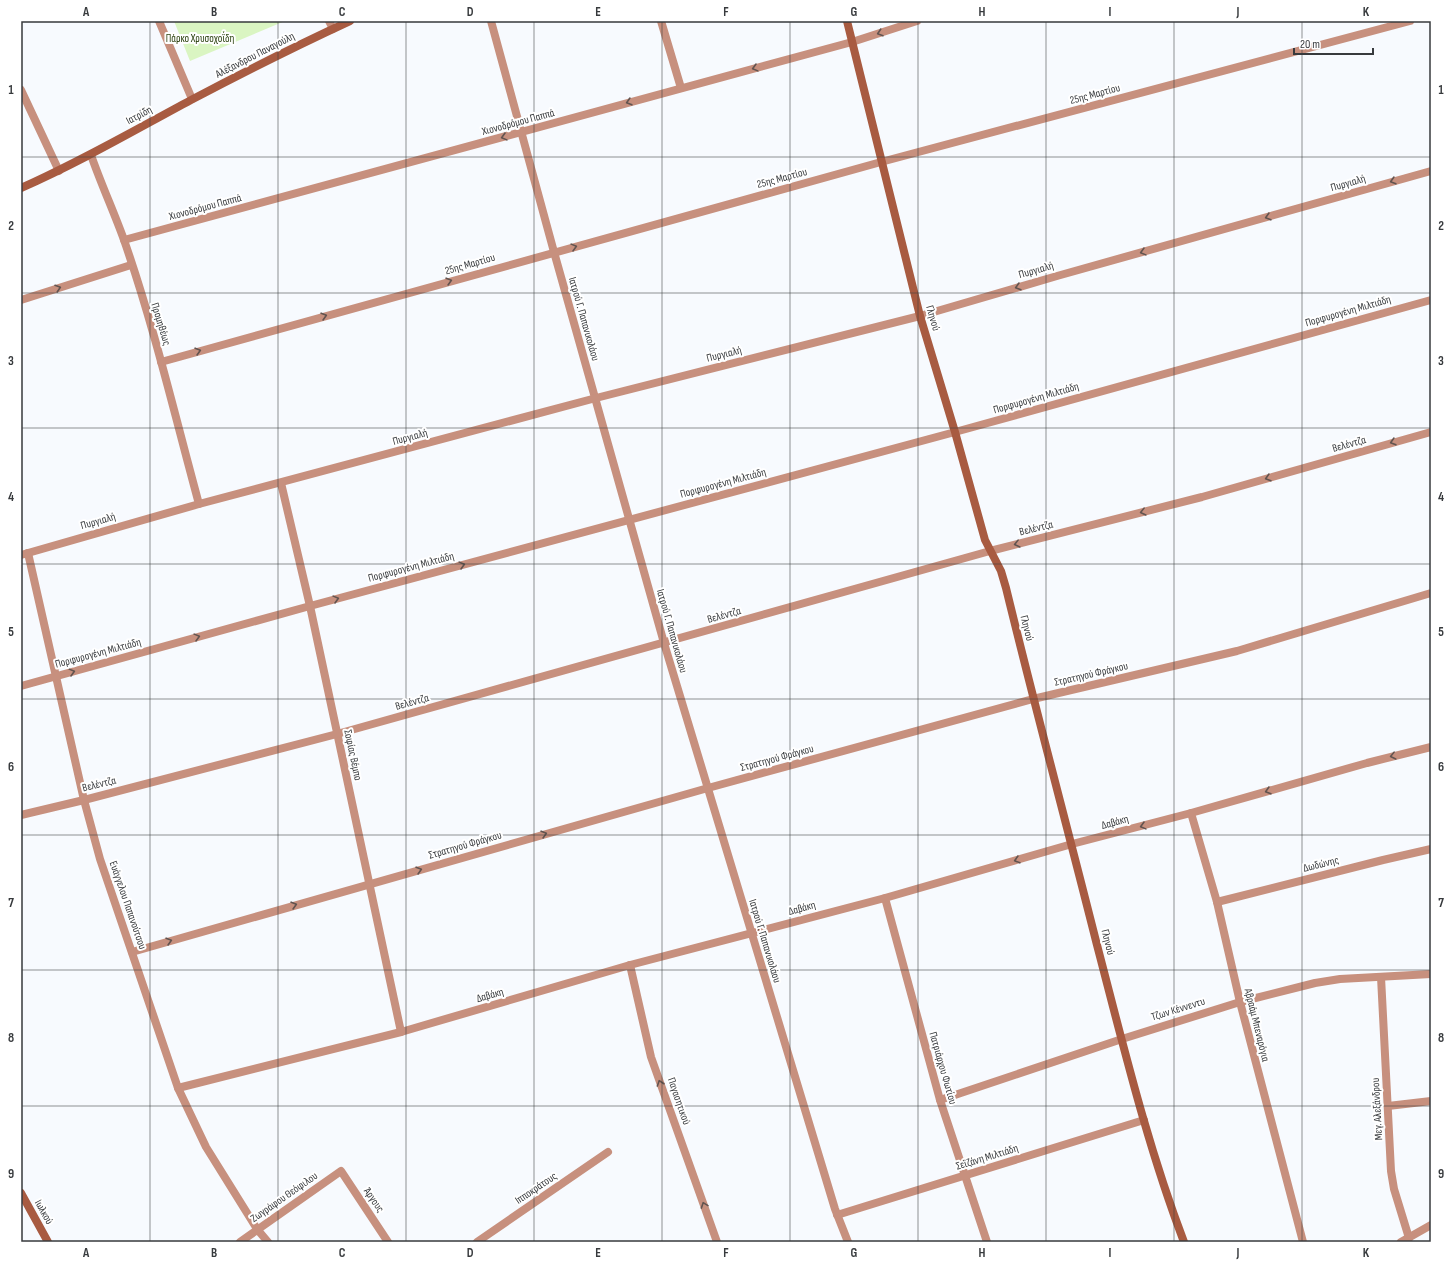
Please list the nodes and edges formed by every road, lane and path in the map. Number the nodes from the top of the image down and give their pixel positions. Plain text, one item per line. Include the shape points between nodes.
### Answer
1 (159, 21) edge
2 (329, 21) edge
3 (350, 21) edge
4 (491, 21) edge
5 (661, 21) edge
6 (847, 21) edge
7 (917, 21) edge
8 (1410, 21) edge
9 (1396, 23) edge
10 (333, 29) junction
11 (852, 42) junction
12 (681, 88) junction
13 (21, 90) edge
14 (192, 99) junction
15 (521, 132) junction
16 (91, 155) junction
17 (881, 162) junction
18 (59, 171) junction
19 (1431, 171) edge
20 (21, 188) edge
21 (124, 240) junction
22 (554, 252) junction
23 (131, 265) junction
24 (21, 300) edge
25 (1431, 300) edge
26 (920, 316) junction
27 (161, 362) junction
28 (596, 398) junction
29 (955, 432) junction
30 (1431, 432) edge
31 (281, 483) junction
32 (199, 504) junction
33 (630, 519) junction
34 (990, 551) junction
35 (25, 554) edge
36 (1431, 593) edge
37 (310, 606) junction
38 (664, 643) junction
39 (56, 676) junction
40 (21, 686) edge
41 (1034, 699) junction
42 (338, 734) junction
43 (1430, 749) edge
44 (708, 788) junction
45 (84, 800) junction
46 (1191, 813) junction
47 (21, 815) edge
48 (1072, 844) junction
49 (1431, 849) edge
50 (369, 884) junction
51 (884, 898) junction
52 (1217, 902) junction
53 (751, 933) junction
54 (132, 952) junction
55 (630, 965) junction
56 (1431, 974) edge
57 (1381, 977) junction
58 (1240, 1002) junction
59 (401, 1032) junction
60 (1122, 1039) junction
61 (178, 1088) junction
62 (940, 1100) junction
63 (1431, 1101) edge
64 (1388, 1106) junction
65 (1144, 1120) junction
66 (608, 1152) dead end
67 (341, 1170) joint
68 (965, 1175) junction
69 (21, 1193) edge
70 (837, 1214) junction
71 (1431, 1225) edge
72 (257, 1228) junction
73 (1409, 1238) junction
74 (48, 1242) edge
75 (240, 1242) edge
76 (268, 1242) edge
77 (388, 1242) edge
78 (477, 1242) edge
79 (718, 1242) edge
80 (848, 1242) edge
81 (987, 1242) edge
82 (1184, 1242) edge
83 (1303, 1242) edge
84 (1401, 1242) edge

1 - 14 street
2 - 10 street
3 - 10 street, Αλέξανδρου Παναγούλη
4 - 15 street, Ιατρού Γ. Παπανικολάου
5 - 12 street
6 - 11 street, Γληνού
7 -> 11 street, Χιονοδρόμου Παππά
8 - 9 street, 25ης Μαρτίου
9 - 17 street, 25ης Μαρτίου
10 - 14 street, Αλέξανδρου Παναγούλη
11 -> 12 street, Χιονοδρόμου Παππά
11 - 17 street, Γληνού
12 -> 15 street, Χιονοδρόμου Παππά
13 - 18 street
14 - 16 street, Ιατρίδη
15 -> 21 street, Χιονοδρόμου Παππά
15 - 22 street, Ιατρού Γ. Παπανικολάου
16 - 18 street, Ιατρίδη
16 - 21 street, Προμηθέως
22 -> 17 street, 25ης Μαρτίου
17 - 26 street, Γληνού
18 - 20 street, Ιατρίδη
19 -> 26 street, Πυργιαλή
21 - 23 street, Προμηθέως
27 -> 22 street, 25ης Μαρτίου
22 - 28 street, Ιατρού Γ. Παπανικολάου
24 -> 23 street
23 - 27 street, Προμηθέως
25 - 29 street, Πορφυρογένη Μιλτιάδη
26 - 28 street, Πυργιαλή
26 - 29 street, Γληνού
27 - 32 street, Προμηθέως
28 - 31 street, Πυργιαλή
28 - 33 street, Ιατρού Γ. Παπανικολάου
29 - 33 street, Πορφυρογένη Μιλτιάδη
29 - 34 street, Γληνού
30 -> 34 street, Βελέντζα via 1202,497
31 - 32 street, Πυργιαλή
31 - 37 street, Σοφίας Βέμπο
32 - 35 street, Πυργιαλή
37 -> 33 street, Πορφυρογένη Μιλτιάδη
33 - 38 street, Ιατρού Γ. Παπανικολάου
34 - 38 street, Βελέντζα
34 - 41 street, Γληνού via 1006,588
35 - 39 street, Ευάγγελου Παπανούτσου
36 - 41 street, Στρατηγού Φράγκου via 1237,651
39 -> 37 street, Πορφυρογένη Μιλτιάδη
37 - 42 street, Σοφίας Βέμπο
38 - 42 street, Βελέντζα
38 - 44 street, Ιατρού Γ. Παπανικολάου
39 - 40 street, Πορφυρογένη Μιλτιάδη
39 - 45 street, Ευάγγελου Παπανούτσου
41 - 44 street, Στρατηγού Φράγκου
41 - 48 street, Γληνού
42 - 45 street, Βελέντζα
42 - 50 street, Σοφίας Βέμπο
43 -> 46 street, Δαβάκη via 1367,763
50 -> 44 street, Στρατηγού Φράγκου
44 - 53 street, Ιατρού Γ. Παπανικολάου
45 - 47 street, Βελέντζα
45 - 54 street, Ευάγγελου Παπανούτσου via 100,859
46 -> 48 street, Δαβάκη
46 - 52 street, Αβραάμ Μπεναρόγια
48 -> 51 street, Δαβάκη
48 - 60 street, Γληνού
49 - 52 street, Δωδώνης
54 -> 50 street, Στρατηγού Φράγκου
50 - 59 street, Σοφίας Βέμπο
51 - 53 street, Δαβάκη
51 - 62 street, Πατριάρχου Φωτίου
52 - 58 street, Αβραάμ Μπεναρόγια
53 - 55 street, Δαβάκη
53 - 70 street, Ιατρού Γ. Παπανικολάου
54 - 61 street, Ευάγγελου Παπανούτσου
55 - 59 street, Δαβάκη
79 -> 55 street, Παγασητικού via 651,1057
56 - 57 street, Τζων Κέννεντυ
57 - 58 street, Τζων Κέννεντυ via 1315,983
57 - 64 street, Μεγ. Αλεξάνδρου
58 - 60 street, Τζων Κέννεντυ
58 - 83 street, Αβραάμ Μπεναρόγια
59 - 61 street, Δαβάκη
60 - 62 street, Τζων Κέννεντυ
60 - 65 street, Γληνού
61 - 72 street, Ευάγγελου Παπανούτσου via 206,1147
62 - 68 street, Πατριάρχου Φωτίου
63 - 64 street
64 - 73 street, Μεγ. Αλεξάνδρου via 1391,1171
65 - 68 street, Σεϊζάνη Μιλτιάδη
65 - 82 street, Γληνού via 1167,1198
66 - 78 street, Ιπποκράτους
67 - 72 street, Ζωγράφου Θεόφιλου
67 - 77 street, Άργους
68 - 70 street, Σεϊζάνη Μιλτιάδη
68 - 81 street, Πατριάρχου Φωτίου
69 - 74 street, Ιωλκού
70 - 80 street, Ιατρού Γ. Παπανικολάου
71 - 73 street
72 - 75 street, Ζωγράφου Θεόφιλου
72 - 76 street, Ευάγγελου Παπανούτσου
73 - 84 street

